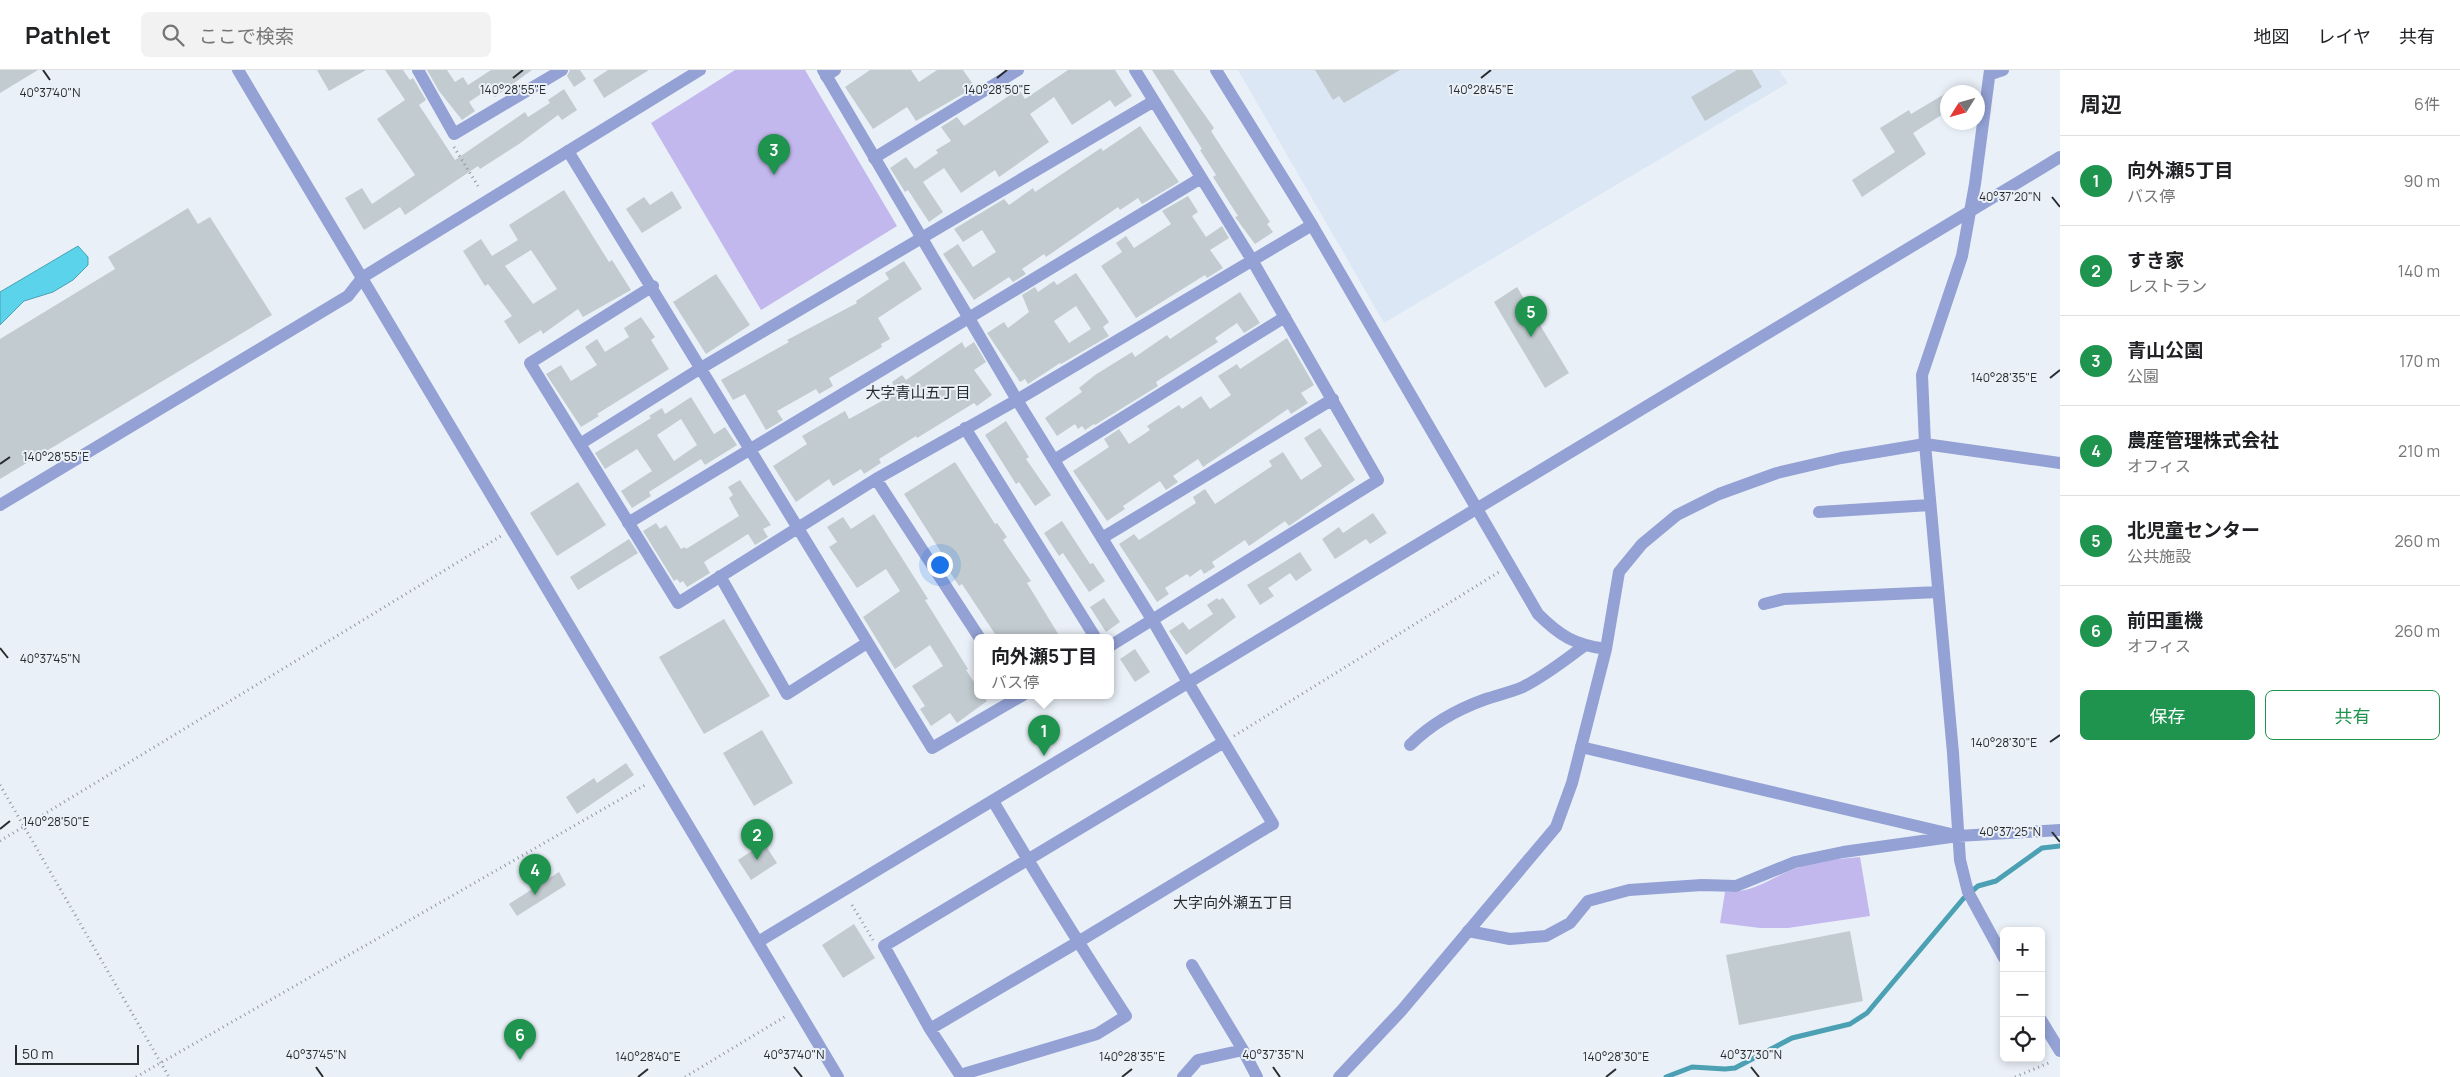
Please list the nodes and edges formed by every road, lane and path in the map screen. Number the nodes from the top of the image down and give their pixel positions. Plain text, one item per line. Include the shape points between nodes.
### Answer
1 (238, 70) edge
2 (418, 70) edge
3 (562, 70) edge
4 (700, 70) edge
5 (1018, 70) edge
6 (1135, 70) edge
7 (1216, 70) edge
8 (1995, 71) edge
9 (828, 72) edge
10 (1154, 101) junction
11 (454, 134) junction
12 (568, 150) junction
13 (2060, 157) edge
14 (874, 158) junction
15 (1201, 178) junction
16 (478, 186) dead end
17 (1970, 211) junction
18 (1312, 225) junction
19 (920, 238) junction
20 (1252, 260) junction
21 (363, 277) junction
22 (653, 286) junction
23 (1285, 317) junction
24 (969, 319) junction
25 (701, 368) junction
26 (1333, 399) junction
27 (1017, 400) junction
28 (965, 428) junction
29 (580, 444) junction
30 (1925, 444) junction
31 (752, 449) junction
32 (1054, 460) junction
33 (2060, 463) edge
34 (876, 479) junction
35 (0, 505) edge
36 (1930, 505) junction
37 (1476, 508) junction
38 (1818, 512) dead end
39 (628, 523) junction
40 (512, 529) junction
41 (798, 529) junction
42 (1102, 538) junction
43 (1510, 565) junction
44 (720, 576) junction
45 (1938, 592) junction
46 (1764, 604) dead end
47 (1153, 621) junction
48 (977, 634) edge
49 (1093, 634) edge
50 (867, 643) junction
51 (1114, 644) edge
52 (1584, 646) junction
53 (1606, 650) junction
54 (1189, 684) junction
55 (1014, 699) edge
56 (1224, 742) junction
57 (1410, 745) dead end
58 (1580, 746) junction
59 (659, 777) junction
60 (0, 785) edge
61 (993, 801) junction
62 (25, 826) junction
63 (2060, 830) edge
64 (1958, 836) junction
65 (0, 841) edge
66 (1028, 859) junction
67 (852, 905) dead end
68 (1468, 931) junction
69 (758, 942) junction
70 (1078, 942) junction
71 (884, 946) junction
72 (2000, 951) edge
73 (1192, 965) dead end
74 (798, 1009) junction
75 (2045, 1027) edge
76 (930, 1029) junction
77 (1243, 1050) junction
78 (2060, 1051) edge
79 (2060, 1058) edge
80 (160, 1062) junction
81 (136, 1077) edge
82 (169, 1077) edge
83 (685, 1077) edge
84 (838, 1077) edge
85 (1183, 1077) edge
86 (1257, 1077) edge
87 (1339, 1077) edge
88 (2014, 1077) edge

1 - 21 street
2 - 11 street
3 - 11 street
4 - 12 street
5 - 14 street
6 - 10 street
7 - 18 street
8 - 17 street
9 - 14 street
10 - 15 street
10 - 19 street
11 - 16 path via 454,146
12 - 21 street
12 - 22 street
13 - 17 street
14 - 19 street
15 - 20 street
15 - 24 street
17 - 30 street via 1962,256 1922,375
17 - 37 street
18 - 20 street
18 - 37 street
19 - 24 street
19 - 25 street
20 - 23 street
20 - 27 street
21 - 35 street via 348,296
21 - 40 street
22 - 25 street
22 - 29 street via 530,363
23 - 26 street
23 - 32 street
24 - 27 street
24 - 31 street
25 - 29 street
25 - 31 street
26 - 42 street
26 - 47 street via 1378,480
27 - 28 street
27 - 32 street
28 - 34 street
28 - 49 street
29 - 39 street
30 - 33 street
30 - 36 street
30 - 53 street via 1841,458 1777,474 1719,494 1677,515 1642,544 1618,572
31 - 39 street
31 - 41 street
32 - 42 street
34 - 41 street
34 - 48 street
36 - 38 street
36 - 45 street
37 - 43 street
37 - 54 street
39 - 44 street via 678,603
40 - 59 street
40 - 62 path
41 - 44 street
41 - 50 street
42 - 47 street
43 - 52 street via 1538,614 1557,634
43 - 56 path
44 - 50 street via 787,694
45 - 46 street via 1784,599
45 - 64 street
47 - 51 street
47 - 54 street
50 - 55 street via 932,748
52 - 53 street
52 - 57 street via 1544,676 1521,688 1484,699 1448,716
53 - 58 street
54 - 56 street
54 - 61 street
56 - 66 street
56 - 70 street via 1273,824
58 - 64 street
58 - 68 street via 1572,783 1556,827
59 - 69 street
59 - 80 path
60 - 62 path
61 - 66 street
61 - 69 street
62 - 65 path
62 - 80 path
63 - 64 street
64 - 68 street via 1795,862 1736,886 1629,890 1588,902 1570,923 1546,936 1510,939
64 - 72 street via 1968,892
66 - 70 street
66 - 71 street
67 - 71 path via 876,943
68 - 87 street via 1402,1010
69 - 74 street
70 - 76 street
70 - 76 street via 1126,1016 1097,1034 960,1075
71 - 76 street
73 - 77 street
74 - 83 path
74 - 84 street
75 - 78 street
77 - 85 street via 1198,1060
77 - 86 street
79 - 88 path
80 - 81 path
80 - 82 path

